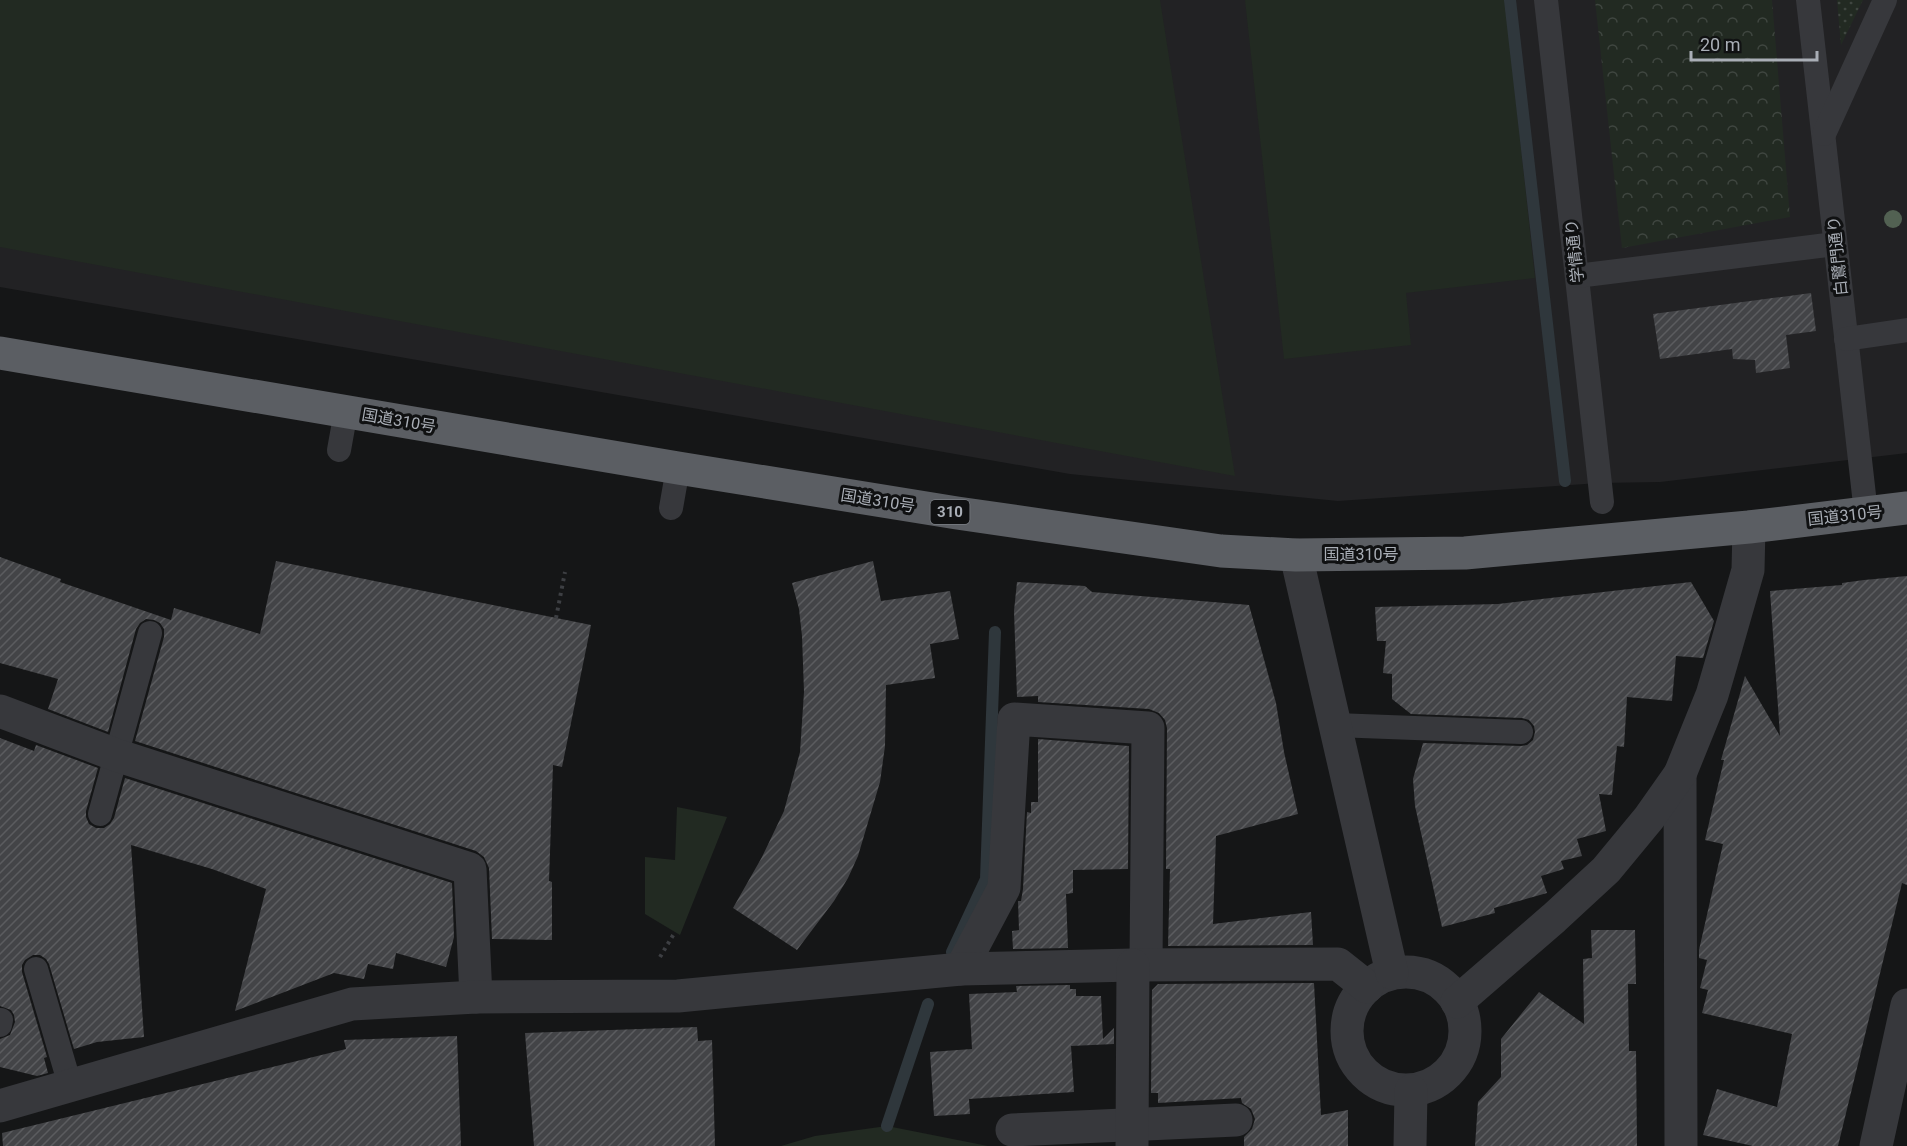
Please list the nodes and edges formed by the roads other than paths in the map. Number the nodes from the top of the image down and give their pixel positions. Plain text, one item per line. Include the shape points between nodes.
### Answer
1 (1546, 0) edge
2 (1808, 0) edge
3 (1885, 0) edge
4 (1823, 136) junction
5 (1835, 244) junction
6 (1577, 276) junction
7 (1907, 330) edge
8 (1846, 339) junction
9 (0, 353) edge
10 (346, 411) junction
11 (339, 450) dead end
12 (678, 468) junction
13 (1602, 502) dead end
14 (671, 508) dead end
15 (1907, 508) edge
16 (1866, 513) junction
17 (1749, 527) junction
18 (1296, 555) junction
19 (150, 633) dead end
20 (0, 711) edge
21 (1335, 725) junction
22 (1521, 732) dead end
23 (116, 755) junction
24 (1680, 774) junction
25 (100, 813) dead end
26 (1140, 965) junction
27 (36, 969) dead end
28 (961, 969) junction
29 (1379, 980) junction
30 (476, 997) junction
31 (1457, 1002) junction
32 (1907, 1005) edge
33 (70, 1085) junction
34 (1410, 1090) junction
35 (0, 1106) edge
36 (1236, 1120) dead end
37 (1012, 1131) dead end
38 (1132, 1136) edge
39 (1410, 1146) edge
40 (1681, 1146) edge
41 (1876, 1146) edge

1 - 6 lane, 学情通り
2 - 4 lane, 白鷺門通り
3 - 4 lane
4 - 5 lane, 白鷺門通り
5 - 6 lane
5 - 8 lane, 白鷺門通り
6 - 13 lane, 学情通り
7 - 8 lane
8 - 16 lane, 白鷺門通り
9 - 10 highway, 国道310号 / 310
10 - 11 lane
10 - 12 highway, 国道310号 / 310
12 - 14 lane
12 - 18 highway, 国道310号 / 310 via 1221,551
15 - 16 highway, 国道310号 / 310
16 - 17 highway, 国道310号 / 310
17 - 18 highway, 国道310号 / 310 via 1465,553
17 - 24 street via 1748,570 1712,695
18 - 21 street
19 - 23 lane
20 - 23 street
21 - 22 lane
21 - 29 street
23 - 25 lane
23 - 30 street via 470,869
24 - 31 street via 1606,870
24 - 40 street
26 - 28 street
26 - 28 street via 1149,728 1014,719 1004,888
26 - 29 street via 1338,964
26 - 38 street
27 - 33 lane
28 - 30 street via 678,996 607,985
29 - 31 street via 1420,973 1448,989
29 - 34 street via 1355,1001 1348,1018 1346,1036 1351,1054 1361,1071 1375,1082 1392,1089
30 - 33 street via 352,1004
31 - 34 street via 1464,1020 1459,1059 1430,1086
32 - 41 street
33 - 35 street
34 - 39 street
36 - 38 street
37 - 38 street

